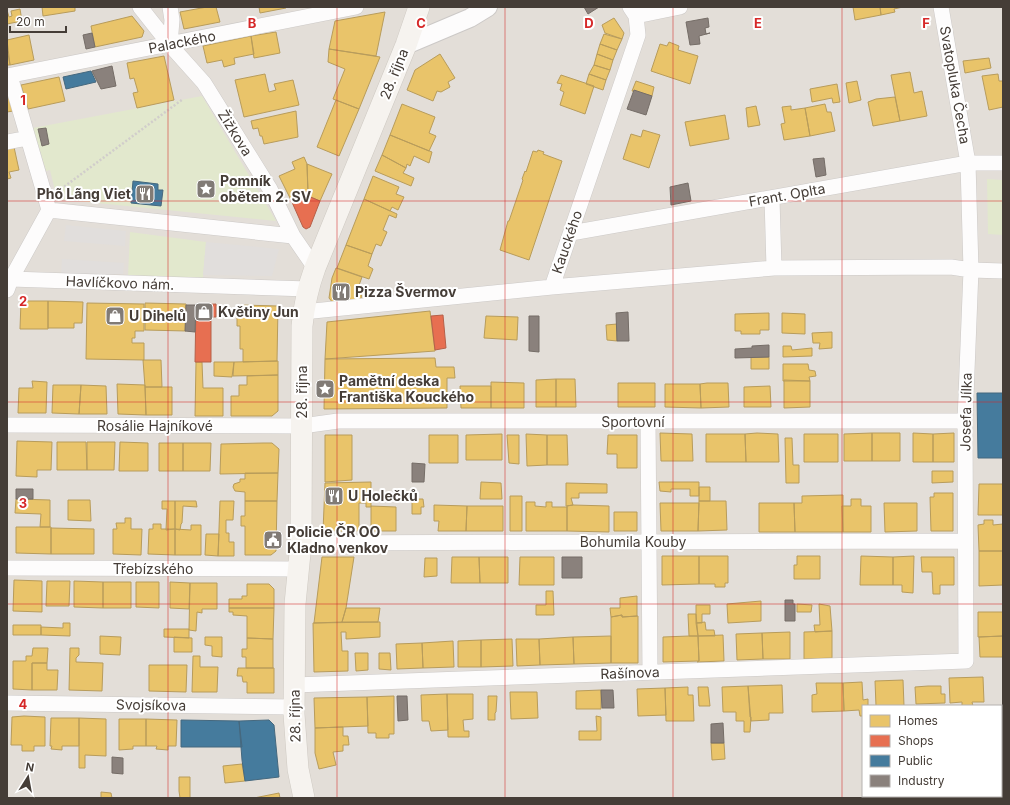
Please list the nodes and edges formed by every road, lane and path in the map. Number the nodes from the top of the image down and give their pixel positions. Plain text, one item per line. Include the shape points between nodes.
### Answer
1 (140, 7) edge
2 (170, 7) edge
3 (356, 7) edge
4 (419, 7) edge
5 (488, 7) edge
6 (680, 7) edge
7 (941, 7) edge
8 (633, 11) edge
9 (406, 44) junction
10 (170, 45) junction
11 (9, 76) edge
12 (183, 99) dead end
13 (28, 138) junction
14 (7, 142) edge
15 (968, 163) junction
16 (1003, 163) edge
17 (772, 198) junction
18 (47, 205) junction
19 (571, 233) junction
20 (292, 236) junction
21 (315, 268) junction
22 (774, 268) junction
23 (971, 270) junction
24 (1003, 270) edge
25 (9, 284) edge
26 (552, 287) junction
27 (308, 289) junction
28 (304, 312) junction
29 (965, 421) junction
30 (648, 422) junction
31 (7, 425) edge
32 (302, 426) junction
33 (965, 541) junction
34 (648, 542) junction
35 (300, 543) junction
36 (7, 568) edge
37 (298, 569) junction
38 (966, 661) joint
39 (650, 672) junction
40 (294, 685) junction
41 (7, 704) edge
42 (294, 707) junction
43 (304, 798) edge

1 - 10 street, Žižkova
2 - 10 street
3 - 10 street, Palackého
4 - 9 main road, 28. října
5 - 9 street via 470,18
6 - 8 street
7 - 15 street, Svatopluka Čecha
8 - 19 street, Kauckého via 638,35
9 - 21 main road, 28. října
10 - 11 street, Palackého
10 - 20 street, Žižkova via 204,83 270,189
11 - 13 street
12 - 18 path
13 - 14 street
13 - 18 street
15 - 16 street, Frant. Oplta
15 - 17 street, Frant. Oplta
15 - 23 street, Josefa Jílka
17 - 19 street, Frant. Oplta
17 - 22 street
18 - 20 street
18 - 25 street, Havlíčkovo nám.
19 - 26 street, Kauckého
20 - 21 street, Žižkova
21 - 27 main road, 28. října
22 - 23 street via 951,267
22 - 26 street
23 - 24 street
23 - 29 street, Josefa Jílka
25 - 27 street, Havlíčkovo nám.
26 - 28 street, Kauckého
27 - 28 main road, 28. října
28 - 32 main road, 28. října
29 - 30 street, Sportovní
29 - 33 street, Josefa Jílka
30 - 32 street, Sportovní via 338,421
30 - 34 street
31 - 32 street, Rosálie Hajníkové
32 - 35 main road, 28. října
33 - 34 street, Bohumila Kouby
33 - 38 street, Josefa Jílka
34 - 35 street, Bohumila Kouby
34 - 39 street
35 - 37 main road, 28. října
36 - 37 street, Třebízského
37 - 40 main road, 28. října
38 - 39 street, Rašínova
39 - 40 street, Rašínova
40 - 42 main road, 28. října
41 - 42 street, Svojsíkova
42 - 43 main road, 28. října via 295,742

